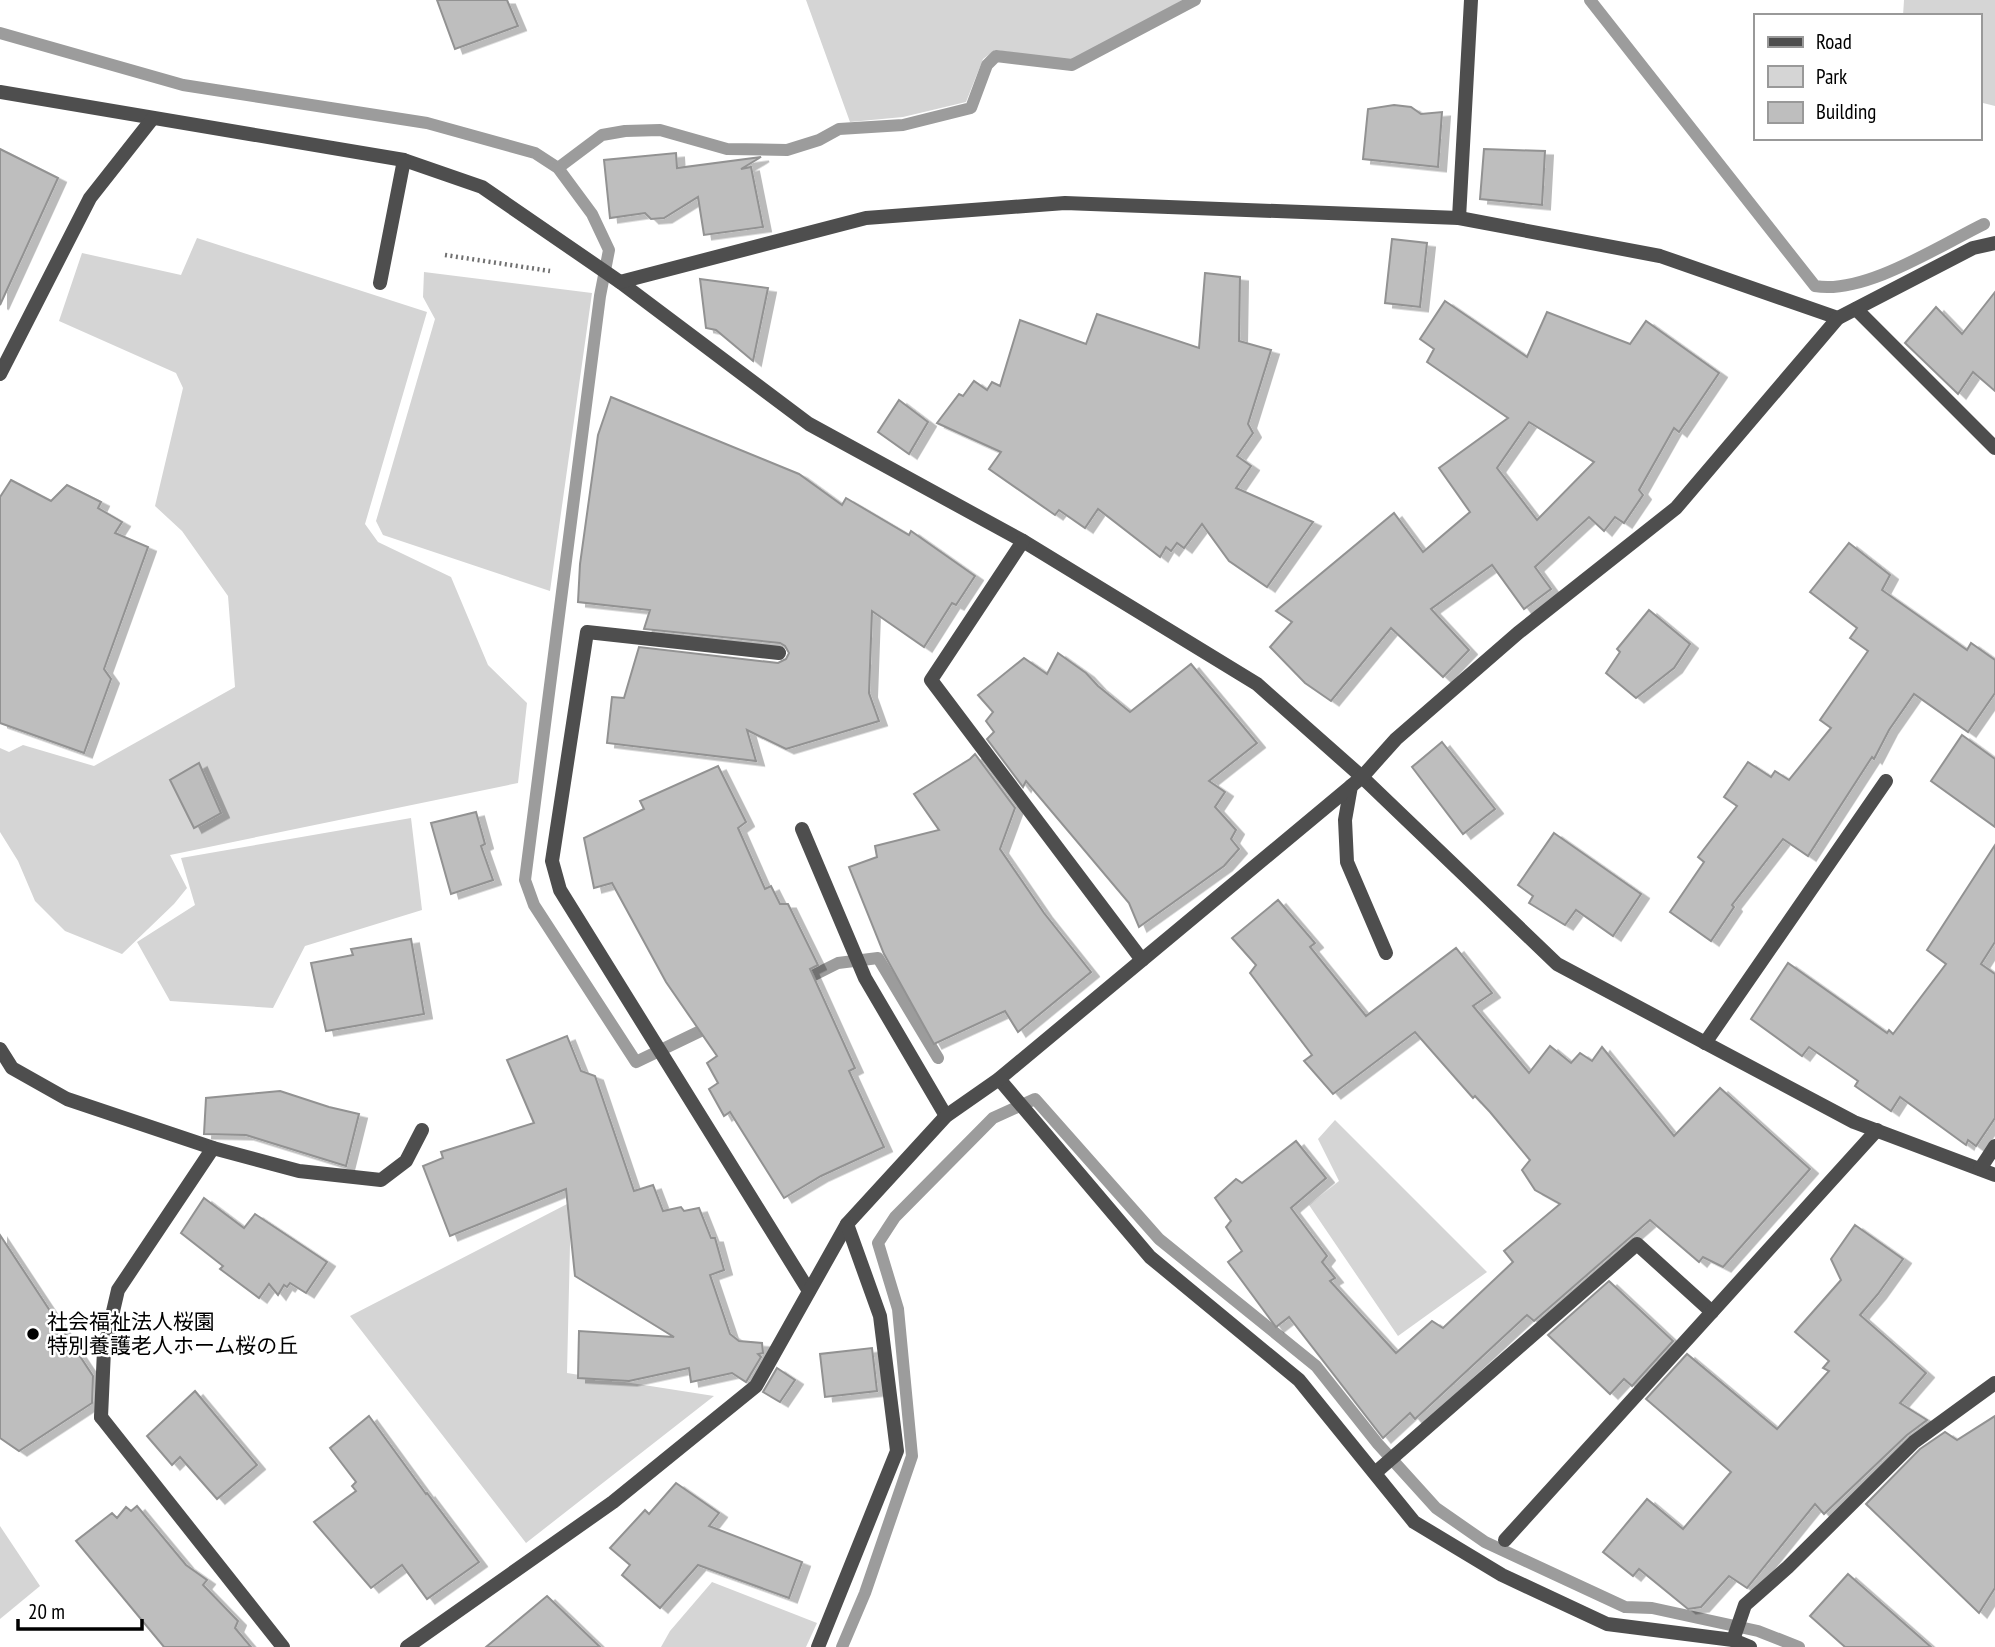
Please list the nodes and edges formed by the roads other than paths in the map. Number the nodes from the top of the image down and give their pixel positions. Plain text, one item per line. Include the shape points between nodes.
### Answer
1 (1471, 0) edge
2 (0, 92) edge
3 (153, 118) junction
4 (404, 160) junction
5 (1459, 218) junction
6 (1995, 243) edge
7 (620, 282) junction
8 (380, 283) dead end
9 (1856, 309) junction
10 (1838, 318) junction
11 (0, 374) edge
12 (1995, 448) edge
13 (1024, 541) junction
14 (779, 653) dead end
15 (1886, 780) dead end
16 (1357, 781) junction
17 (802, 829) dead end
18 (1386, 953) dead end
19 (1142, 960) junction
20 (1706, 1043) junction
21 (0, 1049) edge
22 (999, 1079) junction
23 (946, 1116) junction
24 (422, 1130) dead end
25 (1877, 1130) junction
26 (1995, 1146) edge
27 (213, 1148) junction
28 (1980, 1169) junction
29 (1995, 1175) edge
30 (847, 1224) junction
31 (809, 1291) junction
32 (1712, 1312) junction
33 (1995, 1383) edge
34 (1375, 1474) junction
35 (1504, 1540) dead end
36 (1733, 1640) junction
37 (284, 1647) edge
38 (407, 1647) edge
39 (818, 1647) edge
40 (1750, 1647) edge

1 - 5 street
2 - 3 street
3 - 4 street
3 - 11 street via 90,198
4 - 7 street via 482,187
4 - 8 street
5 - 7 street via 1065,203 879,217
5 - 10 street via 1660,256
6 - 9 street via 1973,248
7 - 13 street via 809,424
9 - 10 street
9 - 12 street
10 - 16 street via 1676,508 1518,633 1396,739
13 - 16 street via 1257,684
13 - 19 street via 931,680
14 - 31 street via 587,632 552,861 560,890
15 - 20 street
16 - 18 street via 1345,820 1347,862
16 - 19 street
16 - 20 street via 1557,964
17 - 23 street via 865,978
19 - 22 street
20 - 25 street
21 - 27 street via 12,1068 67,1099
22 - 23 street
22 - 34 street via 1150,1257 1299,1380
23 - 30 street
24 - 27 street via 405,1161 381,1180 299,1171
25 - 28 street
25 - 32 street
26 - 28 street
27 - 37 street via 118,1290 104,1350 101,1417
28 - 29 street
30 - 31 street
30 - 39 street via 880,1316 897,1451
31 - 38 street via 756,1386 613,1502
32 - 34 street via 1637,1244
32 - 35 street
33 - 36 street via 1914,1442 1745,1605
34 - 36 street via 1414,1522 1502,1575 1607,1624
36 - 40 street

